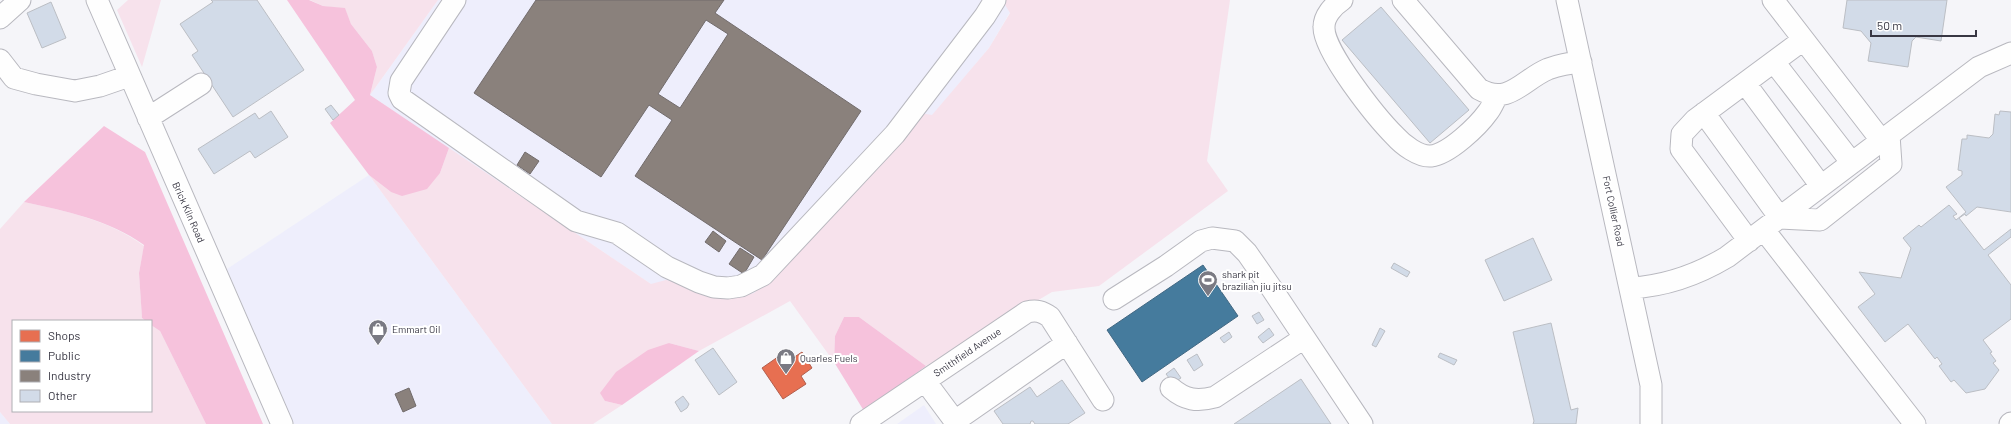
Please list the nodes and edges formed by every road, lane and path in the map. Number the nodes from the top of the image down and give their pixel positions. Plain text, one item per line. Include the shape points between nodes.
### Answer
1 (20, 0) edge
2 (97, 0) edge
3 (455, 0) edge
4 (995, 0) edge
5 (1342, 0) edge
6 (1403, 0) edge
7 (1567, 0) edge
8 (1773, 0) edge
9 (0, 18) edge
10 (1804, 40) junction
11 (2011, 53) edge
12 (0, 60) edge
13 (1581, 62) junction
14 (1774, 62) junction
15 (129, 76) junction
16 (1745, 83) junction
17 (201, 84) dead end
18 (1497, 96) junction
19 (1704, 113) junction
20 (148, 118) junction
21 (1885, 138) junction
22 (1852, 162) junction
23 (1821, 186) junction
24 (1780, 218) junction
25 (1757, 235) junction
26 (1631, 288) junction
27 (1114, 299) dead end
28 (1304, 338) junction
29 (1067, 343) junction
30 (925, 381) junction
31 (1170, 388) dead end
32 (1103, 400) dead end
33 (871, 421) edge
34 (956, 422) edge
35 (282, 424) edge
36 (1362, 424) edge
37 (1652, 424) edge
38 (1915, 424) edge

1 - 9 street
2 - 15 street, Brick Kiln Road
3 - 4 street via 401,81 398,93 402,99 576,221 617,233 667,267 699,282 728,288 741,286 763,275 858,175 895,134
5 - 18 street via 1332,7 1327,17 1324,27 1328,42 1340,66 1364,100 1395,137 1415,152 1430,156 1442,153 1460,140 1488,112
6 - 18 street via 1479,89
7 - 13 street, Fort Collier Road
8 - 10 street
10 - 14 street
10 - 21 street
11 - 21 street via 1979,67
12 - 15 street via 14,78 75,91
13 - 18 street via 1561,64 1546,70 1507,94
13 - 26 street, Fort Collier Road
14 - 16 street
14 - 22 street
15 - 20 street, Brick Kiln Road
16 - 19 street
16 - 23 street
17 - 20 street
19 - 24 street
19 - 25 street via 1682,134 1681,149
20 - 35 street, Brick Kiln Road
21 - 22 street
21 - 24 street via 1891,164 1820,220
22 - 23 street
23 - 24 street
24 - 25 street
25 - 26 street via 1727,257 1688,277 1664,284
25 - 38 street
26 - 37 street, Fort Collier Road via 1651,385
27 - 28 street via 1201,240 1223,238 1235,241 1247,253
28 - 31 street via 1215,397 1192,400
28 - 36 street
29 - 30 street, Smithfield Avenue via 1050,316 1035,310 1027,312
29 - 32 street, Smithfield Avenue
29 - 34 street
30 - 33 street, Smithfield Avenue
30 - 34 street

